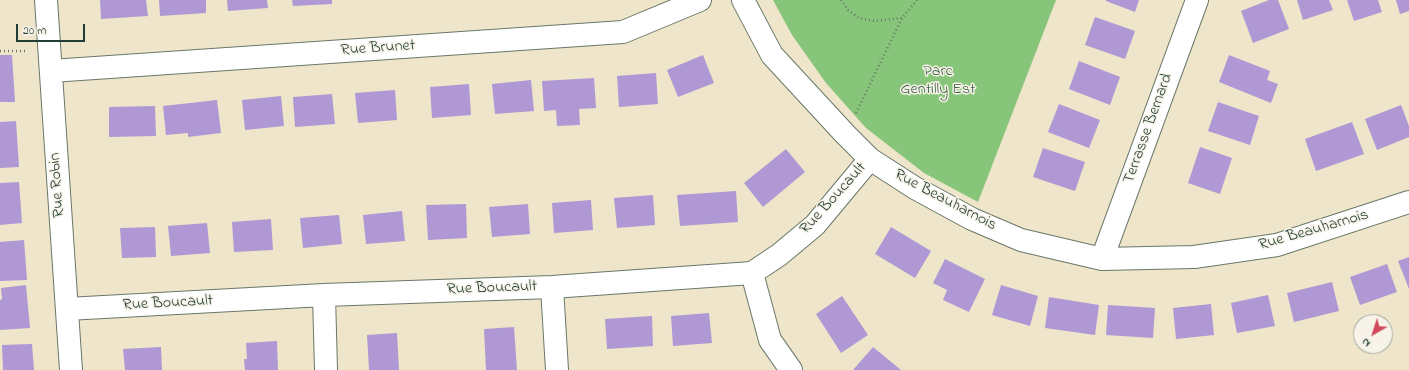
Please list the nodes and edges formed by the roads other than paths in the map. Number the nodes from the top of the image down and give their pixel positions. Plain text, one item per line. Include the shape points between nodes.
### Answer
1 (46, 0) edge
2 (700, 0) edge
3 (743, 0) edge
4 (1197, 0) edge
5 (50, 71) junction
6 (870, 160) junction
7 (1409, 202) edge
8 (1102, 259) junction
9 (752, 273) junction
10 (552, 287) junction
11 (324, 296) junction
12 (67, 309) junction
13 (71, 370) edge
14 (326, 370) edge
15 (557, 370) edge
16 (791, 370) edge

1 - 5 street, Rue Robin
2 - 5 street, Rue Brunet via 623,32
3 - 6 street, Rue Beauharnois via 772,55
4 - 8 street, Terrasse Bernard
5 - 12 street, Rue Robin
6 - 8 street, Rue Beauharnois via 915,188 979,222 1021,240
6 - 9 street, Rue Boucault via 815,225 779,255
7 - 8 street, Rue Beauharnois via 1277,245 1194,257
9 - 10 street, Rue Boucault
9 - 16 street via 770,340
10 - 11 street, Rue Boucault
10 - 15 street
11 - 12 street, Rue Boucault
11 - 14 street
12 - 13 street, Rue Robin

